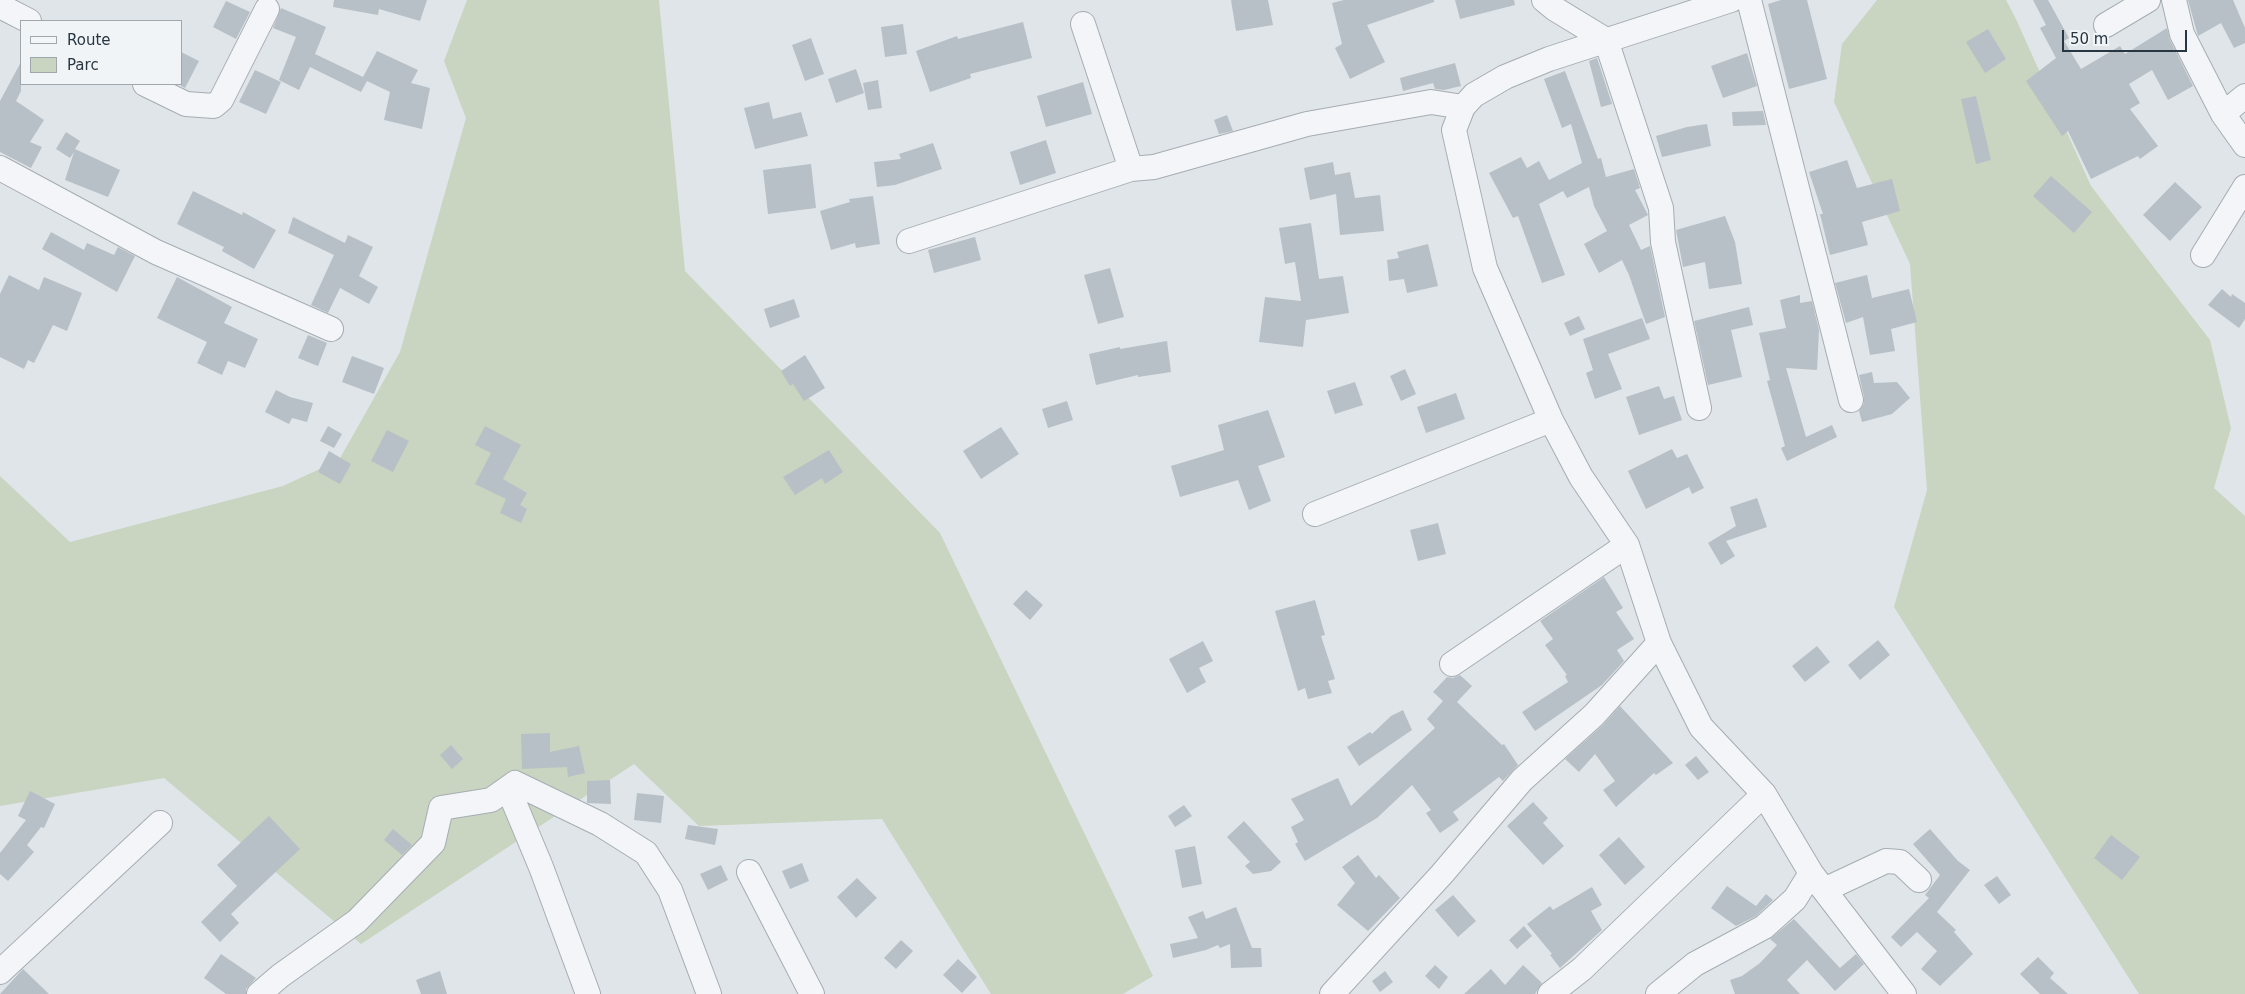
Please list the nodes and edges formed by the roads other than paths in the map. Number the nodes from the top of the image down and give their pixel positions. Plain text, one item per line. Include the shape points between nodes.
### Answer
1 (1544, 0) edge
2 (1731, 0) edge
3 (1749, 0) edge
4 (2148, 0) edge
5 (2174, 0) edge
6 (0, 6) edge
7 (267, 10) dead end
8 (27, 20) edge
9 (1083, 24) dead end
10 (2106, 24) dead end
11 (1606, 40) junction
12 (147, 85) edge
13 (2245, 96) edge
14 (1463, 107) junction
15 (2223, 114) junction
16 (2245, 145) edge
17 (0, 168) edge
18 (1131, 169) junction
19 (2245, 187) edge
20 (909, 241) dead end
21 (2203, 254) dead end
22 (331, 329) dead end
23 (1851, 400) dead end
24 (1699, 408) dead end
25 (1551, 420) junction
26 (1315, 514) dead end
27 (1627, 545) junction
28 (1659, 643) junction
29 (1452, 664) dead end
30 (508, 788) junction
31 (1764, 794) junction
32 (160, 823) dead end
33 (749, 872) dead end
34 (1919, 880) dead end
35 (1818, 882) junction
36 (0, 972) edge
37 (259, 994) edge
38 (588, 994) edge
39 (709, 994) edge
40 (812, 994) edge
41 (1332, 994) edge
42 (1550, 994) edge
43 (1658, 994) edge
44 (1904, 994) edge

1 - 11 street
2 - 11 street
3 - 23 street
4 - 10 street
5 - 15 street via 2182,34
6 - 8 street
7 - 12 street via 221,100 214,106 186,104
9 - 18 street
11 - 14 street via 1505,77 1474,95
11 - 24 street via 1660,208 1663,242
13 - 15 street
14 - 18 street via 1431,102 1307,124 1154,167
14 - 25 street via 1454,130 1485,268
15 - 16 street
17 - 22 street via 156,252
18 - 20 street
19 - 21 street
25 - 26 street
25 - 27 street via 1581,477
27 - 28 street
27 - 29 street
28 - 31 street via 1701,727
28 - 41 street via 1594,715 1522,780 1442,874
30 - 37 street via 492,800 441,808 432,843 357,921
30 - 38 street
30 - 39 street via 515,783 600,824 646,853 670,890
31 - 35 street
31 - 42 street via 1582,969
32 - 36 street
33 - 40 street
34 - 35 street via 1900,862 1886,861
35 - 43 street via 1764,928 1696,964
35 - 44 street

